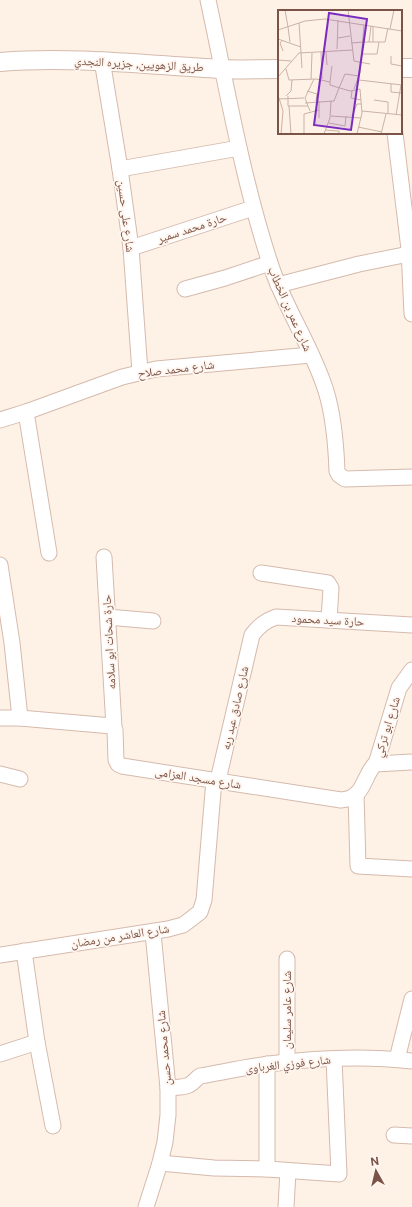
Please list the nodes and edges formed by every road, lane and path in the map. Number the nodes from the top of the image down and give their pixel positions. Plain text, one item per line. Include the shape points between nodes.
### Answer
1 (208, 0) edge
2 (102, 60) junction
3 (0, 62) edge
4 (223, 69) junction
5 (278, 69) edge
6 (395, 134) edge
7 (240, 148) junction
8 (120, 169) junction
9 (253, 208) junction
10 (130, 248) junction
11 (410, 250) edge
12 (270, 262) junction
13 (278, 285) junction
14 (185, 289) dead end
15 (412, 314) edge
16 (311, 356) junction
17 (140, 372) junction
18 (26, 412) junction
19 (0, 420) edge
20 (412, 477) edge
21 (49, 553) dead end
22 (104, 557) dead end
23 (0, 565) edge
24 (261, 573) dead end
25 (108, 617) junction
26 (329, 620) junction
27 (153, 621) dead end
28 (412, 625) edge
29 (252, 636) joint
30 (412, 670) edge
31 (0, 718) edge
32 (20, 718) junction
33 (114, 727) junction
34 (412, 762) edge
35 (376, 764) junction
36 (0, 774) edge
37 (20, 779) dead end
38 (216, 780) junction
39 (356, 794) junction
40 (412, 869) edge
41 (153, 933) junction
42 (24, 951) junction
43 (0, 955) edge
44 (287, 959) dead end
45 (412, 999) edge
46 (37, 1042) junction
47 (0, 1054) edge
48 (334, 1059) junction
49 (405, 1060) edge
50 (287, 1062) junction
51 (268, 1064) junction
52 (168, 1088) junction
53 (53, 1126) dead end
54 (394, 1135) dead end
55 (412, 1136) edge
56 (160, 1163) junction
57 (267, 1169) junction
58 (288, 1171) junction
59 (146, 1207) edge
60 (286, 1207) edge

1 - 4 street, شارع عمر بن الخطاب
2 - 3 street, طريق الزهويين, جزيره النجدي via 31,59
2 - 4 street, طريق الزهويين, جزيره النجدي
2 - 8 street, شارع على حسين
4 - 5 street, طريق الزهويين, جزيره النجدي
4 - 7 street, شارع عمر بن الخطاب
6 - 11 street
7 - 8 street
7 - 9 street, شارع عمر بن الخطاب
8 - 10 street, شارع على حسين
9 - 10 street, حارة محمد سمير
9 - 12 street, شارع عمر بن الخطاب
10 - 17 street, شارع على حسين
11 - 13 street
11 - 15 street
12 - 13 street, شارع عمر بن الخطاب
12 - 14 street
13 - 16 street, شارع عمر بن الخطاب
16 - 17 street, شارع محمد صلاح
16 - 20 street, شارع عمر بن الخطاب via 331,410 339,475 345,479
17 - 18 street, شارع محمد صلاح
18 - 19 street, شارع محمد صلاح
18 - 21 street
22 - 25 street, حارة شحات ابو سلامه
23 - 32 street
24 - 26 street via 328,583 331,588
25 - 27 street
25 - 33 street, حارة شحات ابو سلامه
26 - 28 street, حارة سيد محمود
26 - 29 street, حارة سيد محمود via 276,618 266,621
29 - 38 street, شارع صادق عبد ربه
30 - 35 street, شارع ابو تركي via 396,695
31 - 32 street
32 - 33 street
33 - 38 street, شارع مسجد العزامى via 116,760 120,765
34 - 35 street
35 - 39 street
36 - 37 street
38 - 39 street, شارع مسجد العزامى via 341,800
38 - 41 street, شارع العاشر من رمضان via 204,900 200,912 183,925
39 - 40 street via 358,866
41 - 42 street, شارع العاشر من رمضان
41 - 52 street, شارع محمد حسن
42 - 43 street, شارع العاشر من رمضان
42 - 46 street
44 - 50 street, شارع عامر سليمان
45 - 49 street
46 - 47 street
46 - 53 street
48 - 49 street, شارع فوزي الغرباوى
48 - 50 street, شارع فوزي الغرباوى
48 - 58 street via 339,1174
50 - 51 street, شارع فوزي الغرباوى
51 - 52 street, شارع فوزي الغرباوى via 200,1076 188,1086
51 - 57 street
52 - 56 street, شارع محمد حسن via 168,1115
54 - 55 street
56 - 57 street
56 - 59 street, شارع محمد حسن
57 - 58 street
58 - 60 street

